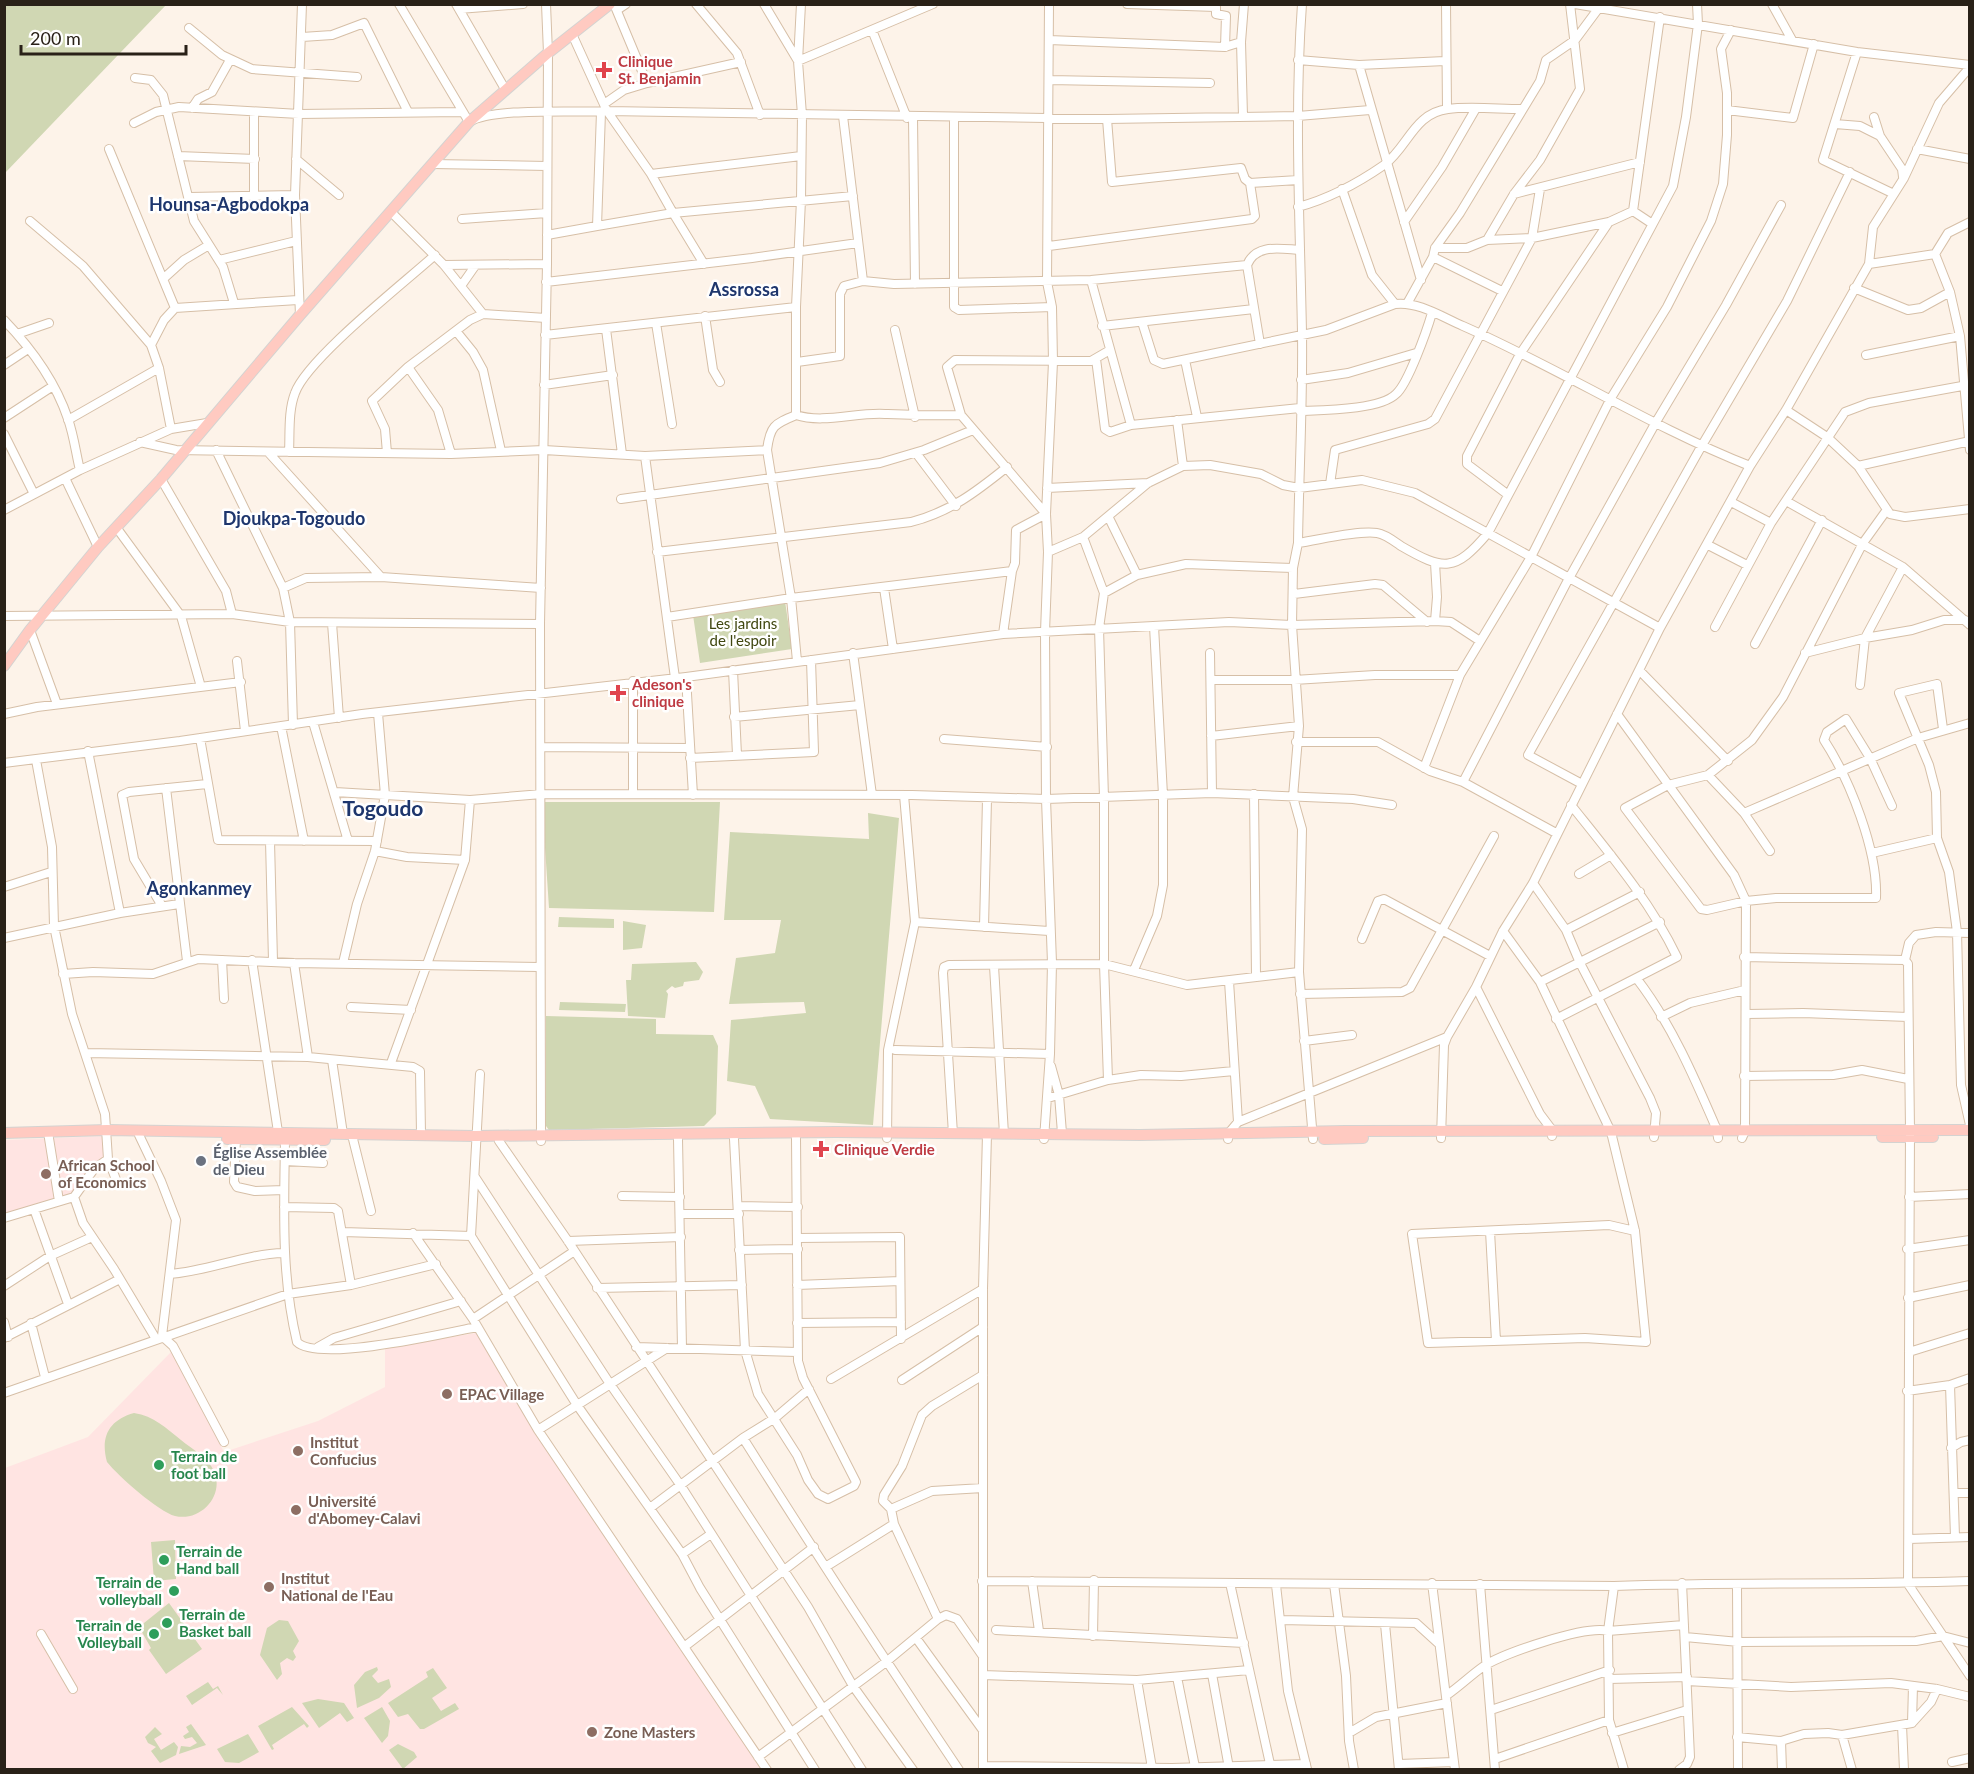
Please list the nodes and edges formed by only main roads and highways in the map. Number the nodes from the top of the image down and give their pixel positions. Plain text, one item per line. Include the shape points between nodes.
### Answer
1 (614, 6) edge
2 (597, 10) edge
3 (4, 666) edge
4 (1970, 1127) edge
5 (4, 1133) edge
6 (107, 1133) junction
7 (49, 1134) junction
8 (187, 1134) junction
9 (1910, 1134) junction
10 (888, 1135) junction
11 (281, 1136) junction
12 (708, 1136) junction
13 (1045, 1136) junction
14 (1970, 1136) edge
15 (348, 1137) junction
16 (987, 1137) junction
17 (1228, 1137) junction
18 (541, 1138) junction
19 (4, 1139) edge
20 (475, 1139) junction

1 - 2 main road
2 - 3 main road via 469,122 98,547
4 - 9 main road
5 - 7 main road
6 - 7 main road
6 - 8 main road
6 - 8 main road
7 - 19 main road
8 - 11 main road
8 - 11 main road via 236,1139
9 - 14 main road
9 - 17 main road
10 - 12 main road
10 - 12 main road via 734,1139
10 - 16 main road
10 - 16 main road
11 - 15 main road
12 - 18 main road
12 - 18 main road
13 - 16 main road
13 - 16 main road
13 - 17 main road
13 - 17 main road via 1062,1133
15 - 20 main road
15 - 20 main road via 421,1134
18 - 20 main road
18 - 20 main road

